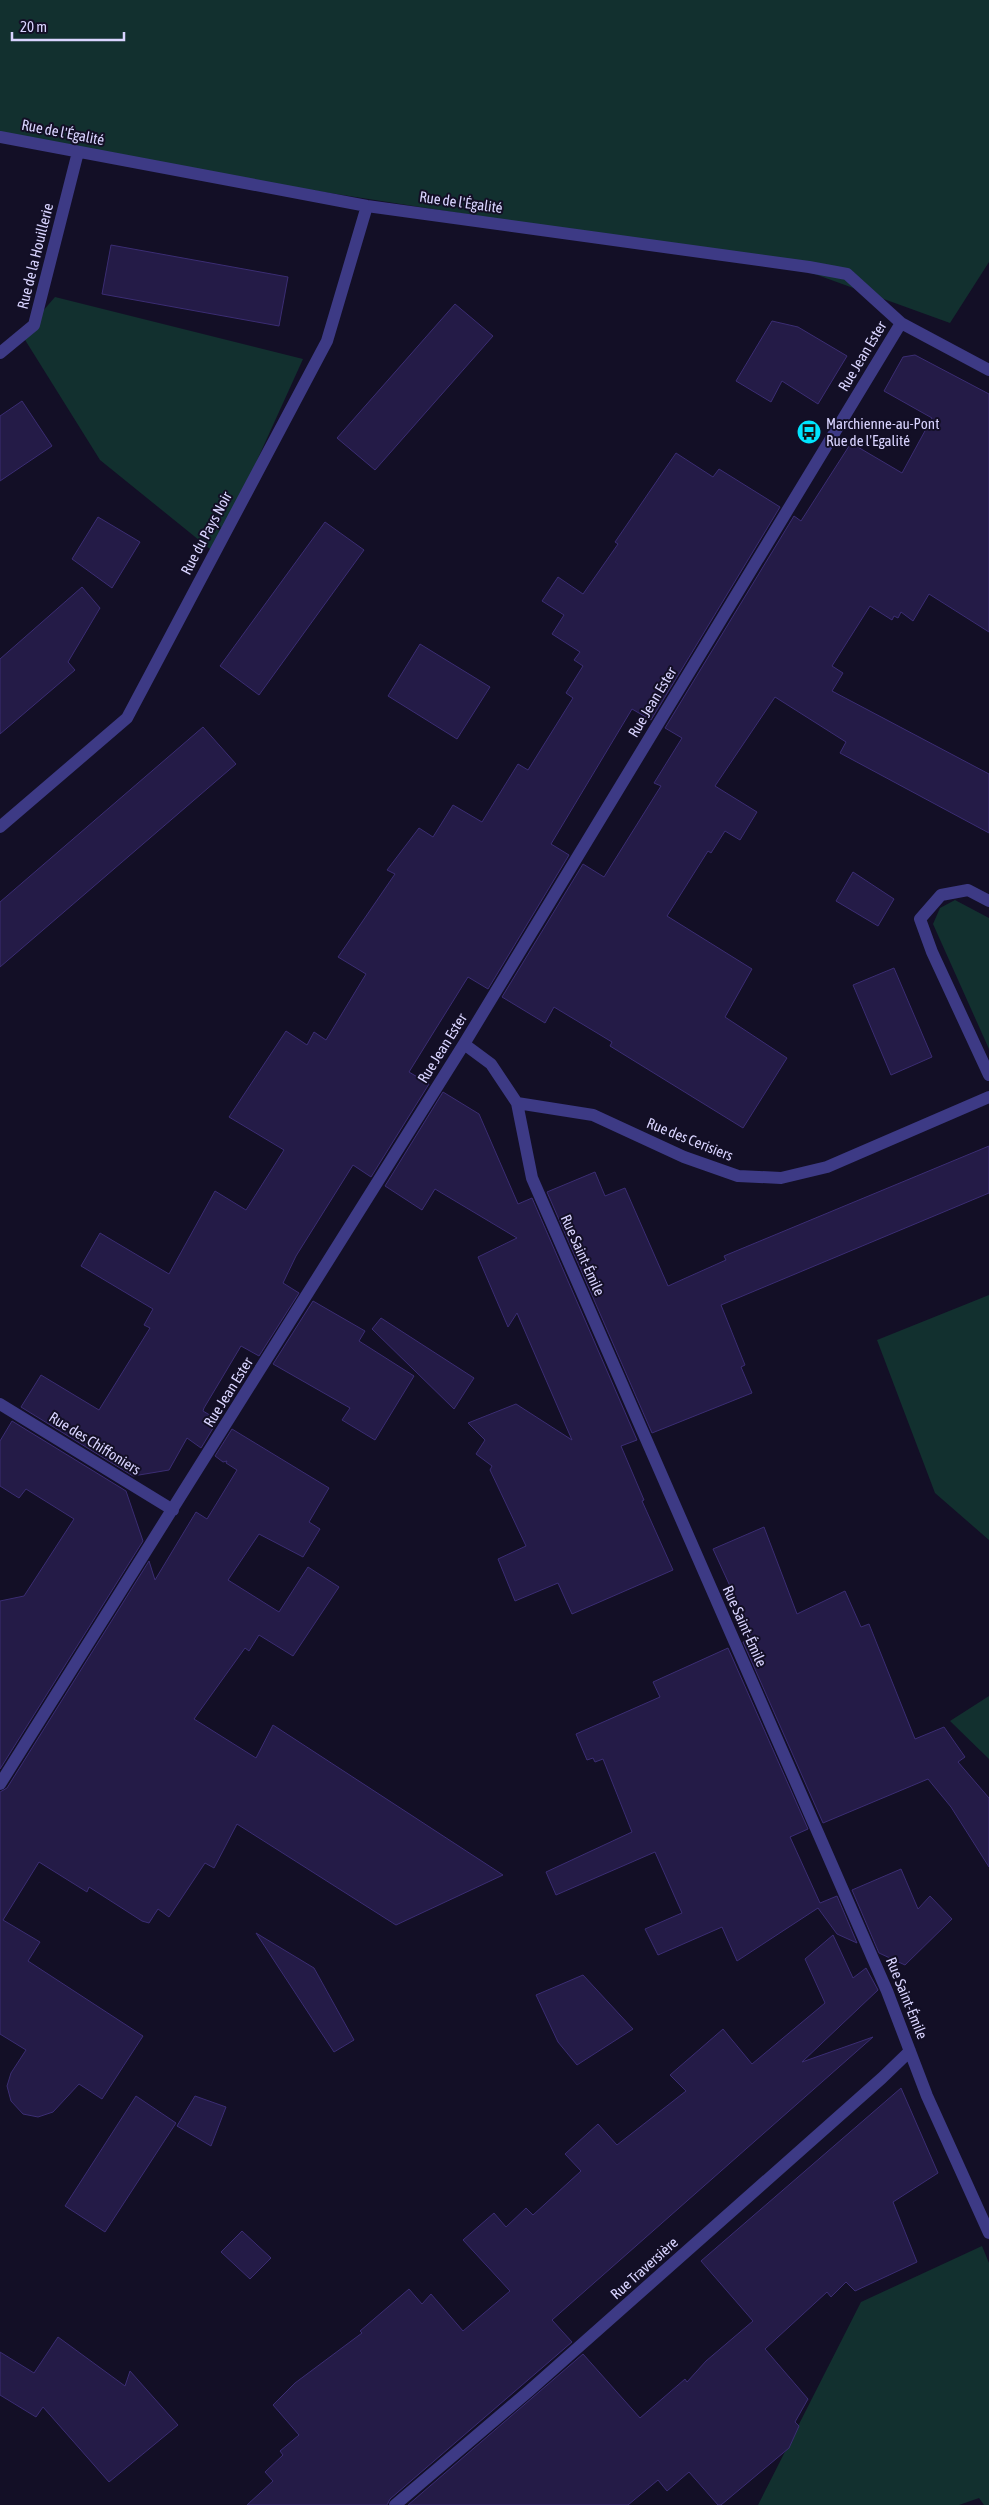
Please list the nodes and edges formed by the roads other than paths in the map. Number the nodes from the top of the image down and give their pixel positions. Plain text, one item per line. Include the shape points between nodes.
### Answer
1 (0, 137) edge
2 (78, 152) junction
3 (367, 206) junction
4 (901, 323) junction
5 (0, 353) edge
6 (989, 370) edge
7 (0, 827) edge
8 (989, 901) edge
9 (464, 1044) junction
10 (989, 1075) edge
11 (989, 1097) edge
12 (517, 1103) junction
13 (0, 1404) edge
14 (173, 1510) junction
15 (0, 1784) edge
16 (910, 2050) junction
17 (989, 2233) edge
18 (395, 2505) edge

1 - 2 street, Rue de l'Égalité
2 - 3 street, Rue de l'Égalité
2 - 5 street, Rue de la Houillerie via 34,325
3 - 4 street, Rue de l'Égalité via 847,274
3 - 7 street, Rue du Pays Noir via 327,341 126,718
4 - 6 street, Rue de l'Égalité
4 - 9 street, Rue Jean Ester
8 - 10 street via 968,890 941,895 920,919
9 - 12 street, Rue Saint-Émile via 491,1064
9 - 14 street, Rue Jean Ester
11 - 12 street, Rue des Cerisiers via 827,1167 781,1178 738,1176 684,1157 593,1115
12 - 16 street, Rue Saint-Émile via 532,1178
13 - 14 street, Rue des Chiffoniers
14 - 15 street, Rue Jean Ester
16 - 17 street, Rue Saint-Émile via 927,2096
16 - 18 street, Rue Traversière via 551,2372

